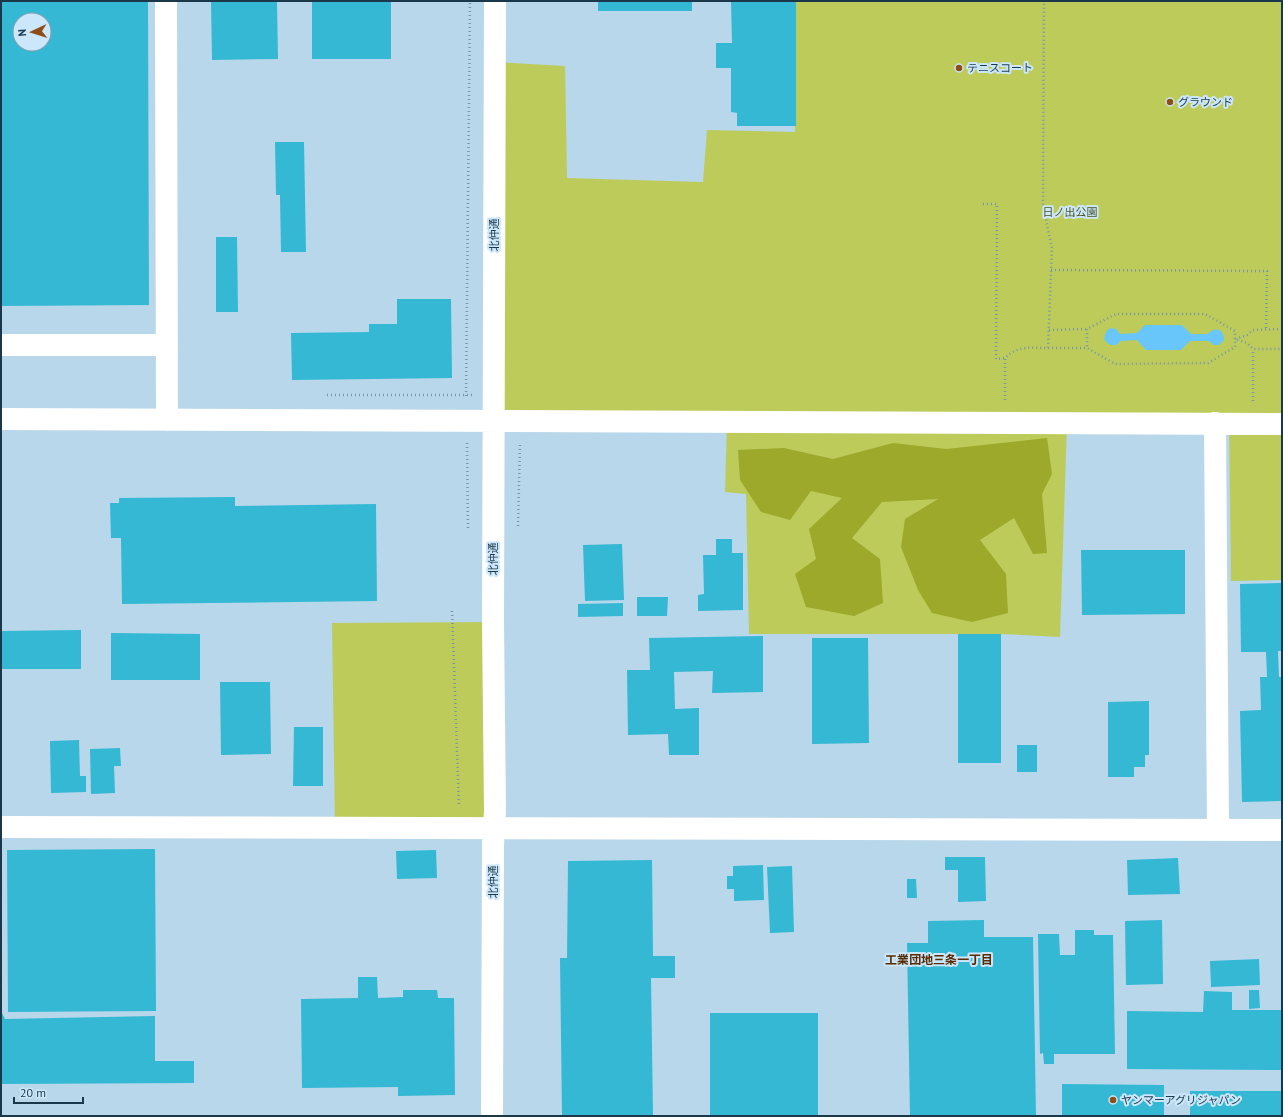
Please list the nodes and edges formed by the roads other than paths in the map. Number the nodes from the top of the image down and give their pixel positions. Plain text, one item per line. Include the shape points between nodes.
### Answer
1 (166, 1) edge
2 (495, 1) edge
3 (1, 345) edge
4 (167, 345) junction
5 (1, 419) edge
6 (167, 420) junction
7 (494, 421) junction
8 (1215, 423) junction
9 (1282, 424) edge
10 (1, 827) edge
11 (494, 828) junction
12 (1218, 830) junction
13 (1282, 830) edge
14 (492, 1116) edge

1 - 4 street
2 - 7 street, 北仲通
3 - 4 street
4 - 6 street
5 - 6 street
6 - 7 street
7 - 8 street
7 - 11 street, 北仲通
8 - 9 street
8 - 12 street
10 - 11 street
11 - 12 street
11 - 14 street, 北仲通
12 - 13 street

